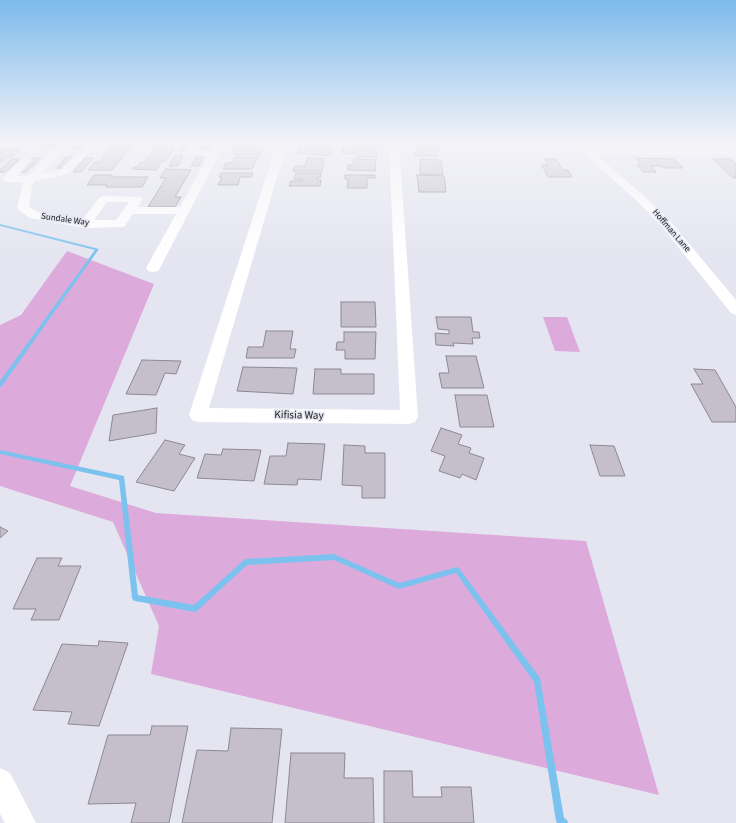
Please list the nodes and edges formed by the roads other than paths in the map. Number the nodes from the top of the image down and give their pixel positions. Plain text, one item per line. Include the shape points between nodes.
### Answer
1 (29, 181) edge
2 (199, 181) edge
3 (270, 181) edge
4 (396, 181) edge
5 (621, 181) edge
6 (130, 210) junction
7 (183, 211) junction
8 (84, 224) junction
9 (153, 268) dead end
10 (736, 310) edge
11 (0, 784) edge
12 (21, 823) edge

1 - 8 street, Sundale Way via 23,208 34,215
2 - 7 street
3 - 4 street, Kifisia Way via 198,415 409,417
5 - 10 street, Hoffman Lane via 667,225
6 - 7 street
6 - 8 street, Sundale Way via 120,224
6 - 8 street via 137,199 104,199
7 - 9 street
11 - 12 street

